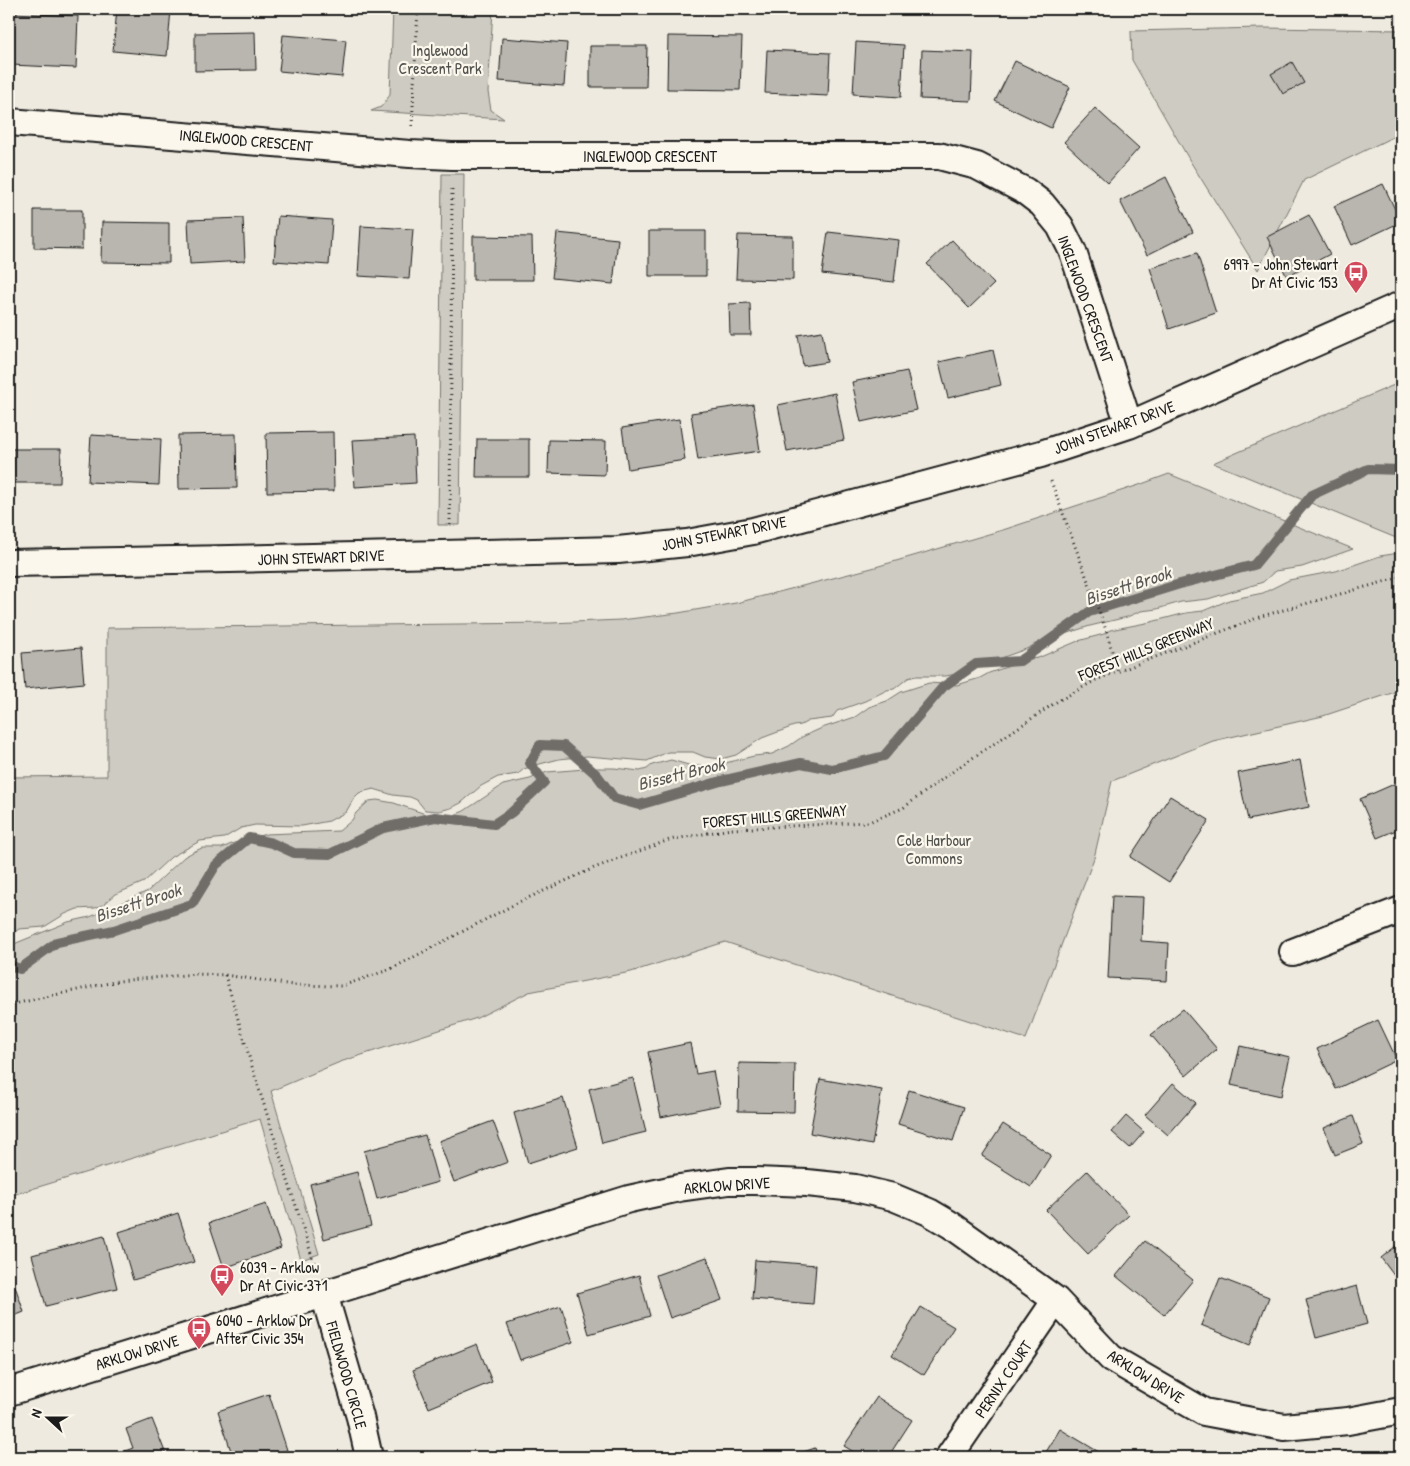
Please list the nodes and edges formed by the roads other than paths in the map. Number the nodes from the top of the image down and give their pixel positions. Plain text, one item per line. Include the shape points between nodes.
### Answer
1 (9, 122) edge
2 (1401, 305) edge
3 (1129, 425) junction
4 (9, 563) edge
5 (1401, 910) edge
6 (1293, 952) dead end
7 (324, 1294) junction
8 (1056, 1300) junction
9 (9, 1392) edge
10 (1401, 1411) edge
11 (369, 1457) edge
12 (949, 1457) edge

1 - 3 street, INGLEWOOD CRESCENT via 452,156 939,156 978,166 1025,191 1042,204 1060,226 1073,252
2 - 3 street, JOHN STEWART DRIVE
3 - 4 street, JOHN STEWART DRIVE via 1041,454 753,531 687,543 618,550
5 - 6 street
7 - 8 street, ARKLOW DRIVE via 629,1199 679,1188 755,1181 855,1188 893,1197 951,1224
7 - 9 street, ARKLOW DRIVE
7 - 11 street, FIELDWOOD CIRCLE
8 - 10 street, ARKLOW DRIVE via 1111,1358 1204,1412 1284,1427 1348,1421
8 - 12 street, PERNIX COURT

